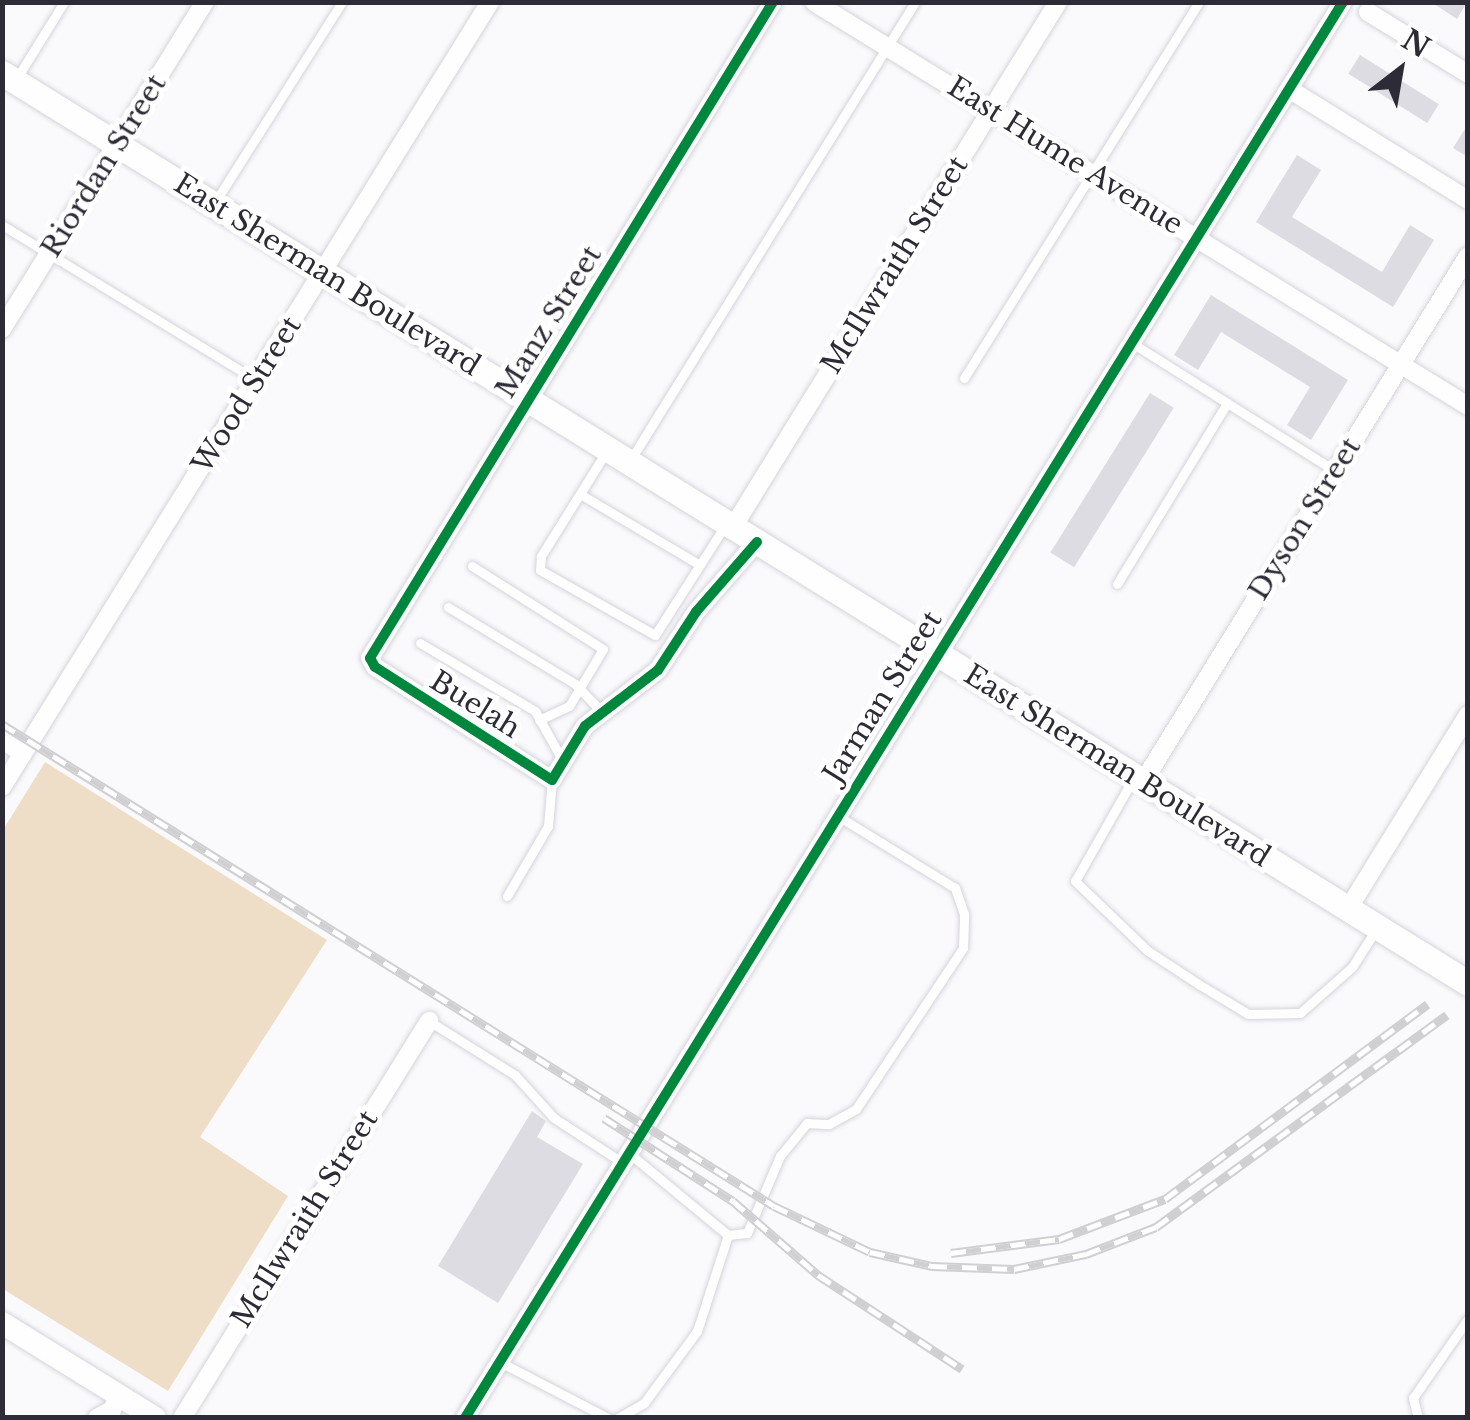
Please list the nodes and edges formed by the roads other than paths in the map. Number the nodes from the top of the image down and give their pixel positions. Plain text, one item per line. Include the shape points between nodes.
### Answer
1 (64, 2) edge
2 (205, 2) edge
3 (342, 2) edge
4 (490, 2) edge
5 (774, 2) edge
6 (814, 2) edge
7 (915, 2) edge
8 (1058, 2) edge
9 (1199, 2) edge
10 (1342, 2) edge
11 (1368, 12) dead end
12 (887, 47) junction
13 (1468, 74) edge
14 (9, 77) edge
15 (1289, 90) junction
16 (990, 110) junction
17 (118, 144) junction
18 (1092, 173) junction
19 (1468, 200) edge
20 (214, 204) junction
21 (2, 225) edge
22 (1197, 238) junction
23 (50, 254) junction
24 (1468, 256) edge
25 (323, 272) junction
26 (2, 330) edge
27 (1132, 343) junction
28 (1400, 364) junction
29 (964, 378) dead end
30 (256, 380) junction
31 (527, 400) junction
32 (1227, 402) junction
33 (1468, 406) edge
34 (618, 456) junction
35 (1335, 471) junction
36 (580, 494) junction
37 (730, 525) junction
38 (758, 542) junction
39 (472, 566) dead end
40 (700, 566) junction
41 (1117, 584) dead end
42 (448, 607) dead end
43 (420, 643) dead end
44 (938, 654) junction
45 (375, 668) joint
46 (581, 690) junction
47 (601, 711) junction
48 (1468, 716) edge
49 (539, 720) junction
50 (2, 740) edge
51 (24, 753) junction
52 (562, 760) junction
53 (1138, 779) junction
54 (552, 780) junction
55 (2, 787) edge
56 (836, 814) junction
57 (507, 896) dead end
58 (1348, 909) junction
59 (1378, 927) junction
60 (1468, 983) edge
61 (429, 1021) joint
62 (626, 1159) junction
63 (728, 1235) junction
64 (1468, 1319) edge
65 (2, 1323) edge
66 (500, 1362) junction
67 (111, 1410) edge
68 (155, 1418) edge
69 (182, 1418) edge
70 (465, 1418) edge
71 (608, 1418) edge
72 (618, 1418) edge
73 (1418, 1418) edge

1 - 14 lane
2 - 17 street, Riordan Street
3 - 20 lane
4 - 25 street, Wood Street
5 - 31 street, Manz Street
6 - 12 street, East Hume Avenue
7 - 12 lane
8 - 16 street, McIlwraith Street
9 - 18 lane
10 - 15 street, Jarman Street
11 - 13 street
12 - 16 street, East Hume Avenue
12 - 34 lane
14 - 17 main road, East Sherman Boulevard
15 - 19 street
15 - 22 street, Jarman Street
16 - 18 street, East Hume Avenue
16 - 37 street, McIlwraith Street
17 - 20 main road, East Sherman Boulevard
17 - 23 street, Riordan Street
18 - 22 street, East Hume Avenue
18 - 29 lane
20 - 25 main road, East Sherman Boulevard
21 - 23 lane
22 - 27 street, Jarman Street
22 - 28 street, East Hume Avenue
23 - 26 street, Riordan Street
23 - 30 lane
24 - 28 street, Dyson Street
25 - 30 street, Wood Street
25 - 31 main road, East Sherman Boulevard
27 - 32 lane
27 - 44 street, Jarman Street
28 - 33 street, East Hume Avenue
28 - 35 street, Dyson Street
30 - 51 street, Wood Street
31 - 34 main road, East Sherman Boulevard
31 - 45 street, Manz Street via 370,658
32 - 35 lane
32 - 41 lane
34 - 36 lane
34 - 37 main road, East Sherman Boulevard
35 - 53 street, Dyson Street
36 - 40 lane
36 - 40 lane via 538,561 540,570 644,633 661,628
37 - 38 main road, East Sherman Boulevard
37 - 40 lane
38 - 44 main road, East Sherman Boulevard
38 - 47 street via 696,612 658,670
39 - 46 lane via 598,642 601,656
42 - 46 lane
43 - 49 lane
44 - 53 main road, East Sherman Boulevard
44 - 56 street, Jarman Street
45 - 54 street, Buelah
46 - 47 lane
46 - 49 lane via 569,706
47 - 52 street
48 - 58 street
49 - 52 lane
50 - 51 street
51 - 55 street, Wood Street
52 - 54 street
53 - 58 main road, East Sherman Boulevard
53 - 59 lane via 1075,881 1148,951 1200,985 1248,1014 1300,1013 1352,968
54 - 57 lane via 548,826
56 - 62 street, Jarman Street
56 - 63 lane via 955,888 964,914 963,948 856,1108 830,1124 807,1123 780,1156 746,1234
58 - 59 main road, East Sherman Boulevard
59 - 60 main road, East Sherman Boulevard
61 - 62 lane via 515,1075 554,1118
61 - 69 street, McIlwraith Street
62 - 63 lane
62 - 66 street, Jarman Street
63 - 72 lane via 698,1331 644,1403
64 - 73 lane via 1413,1398
65 - 67 street
66 - 70 street, Jarman Street
66 - 71 lane
67 - 68 street

